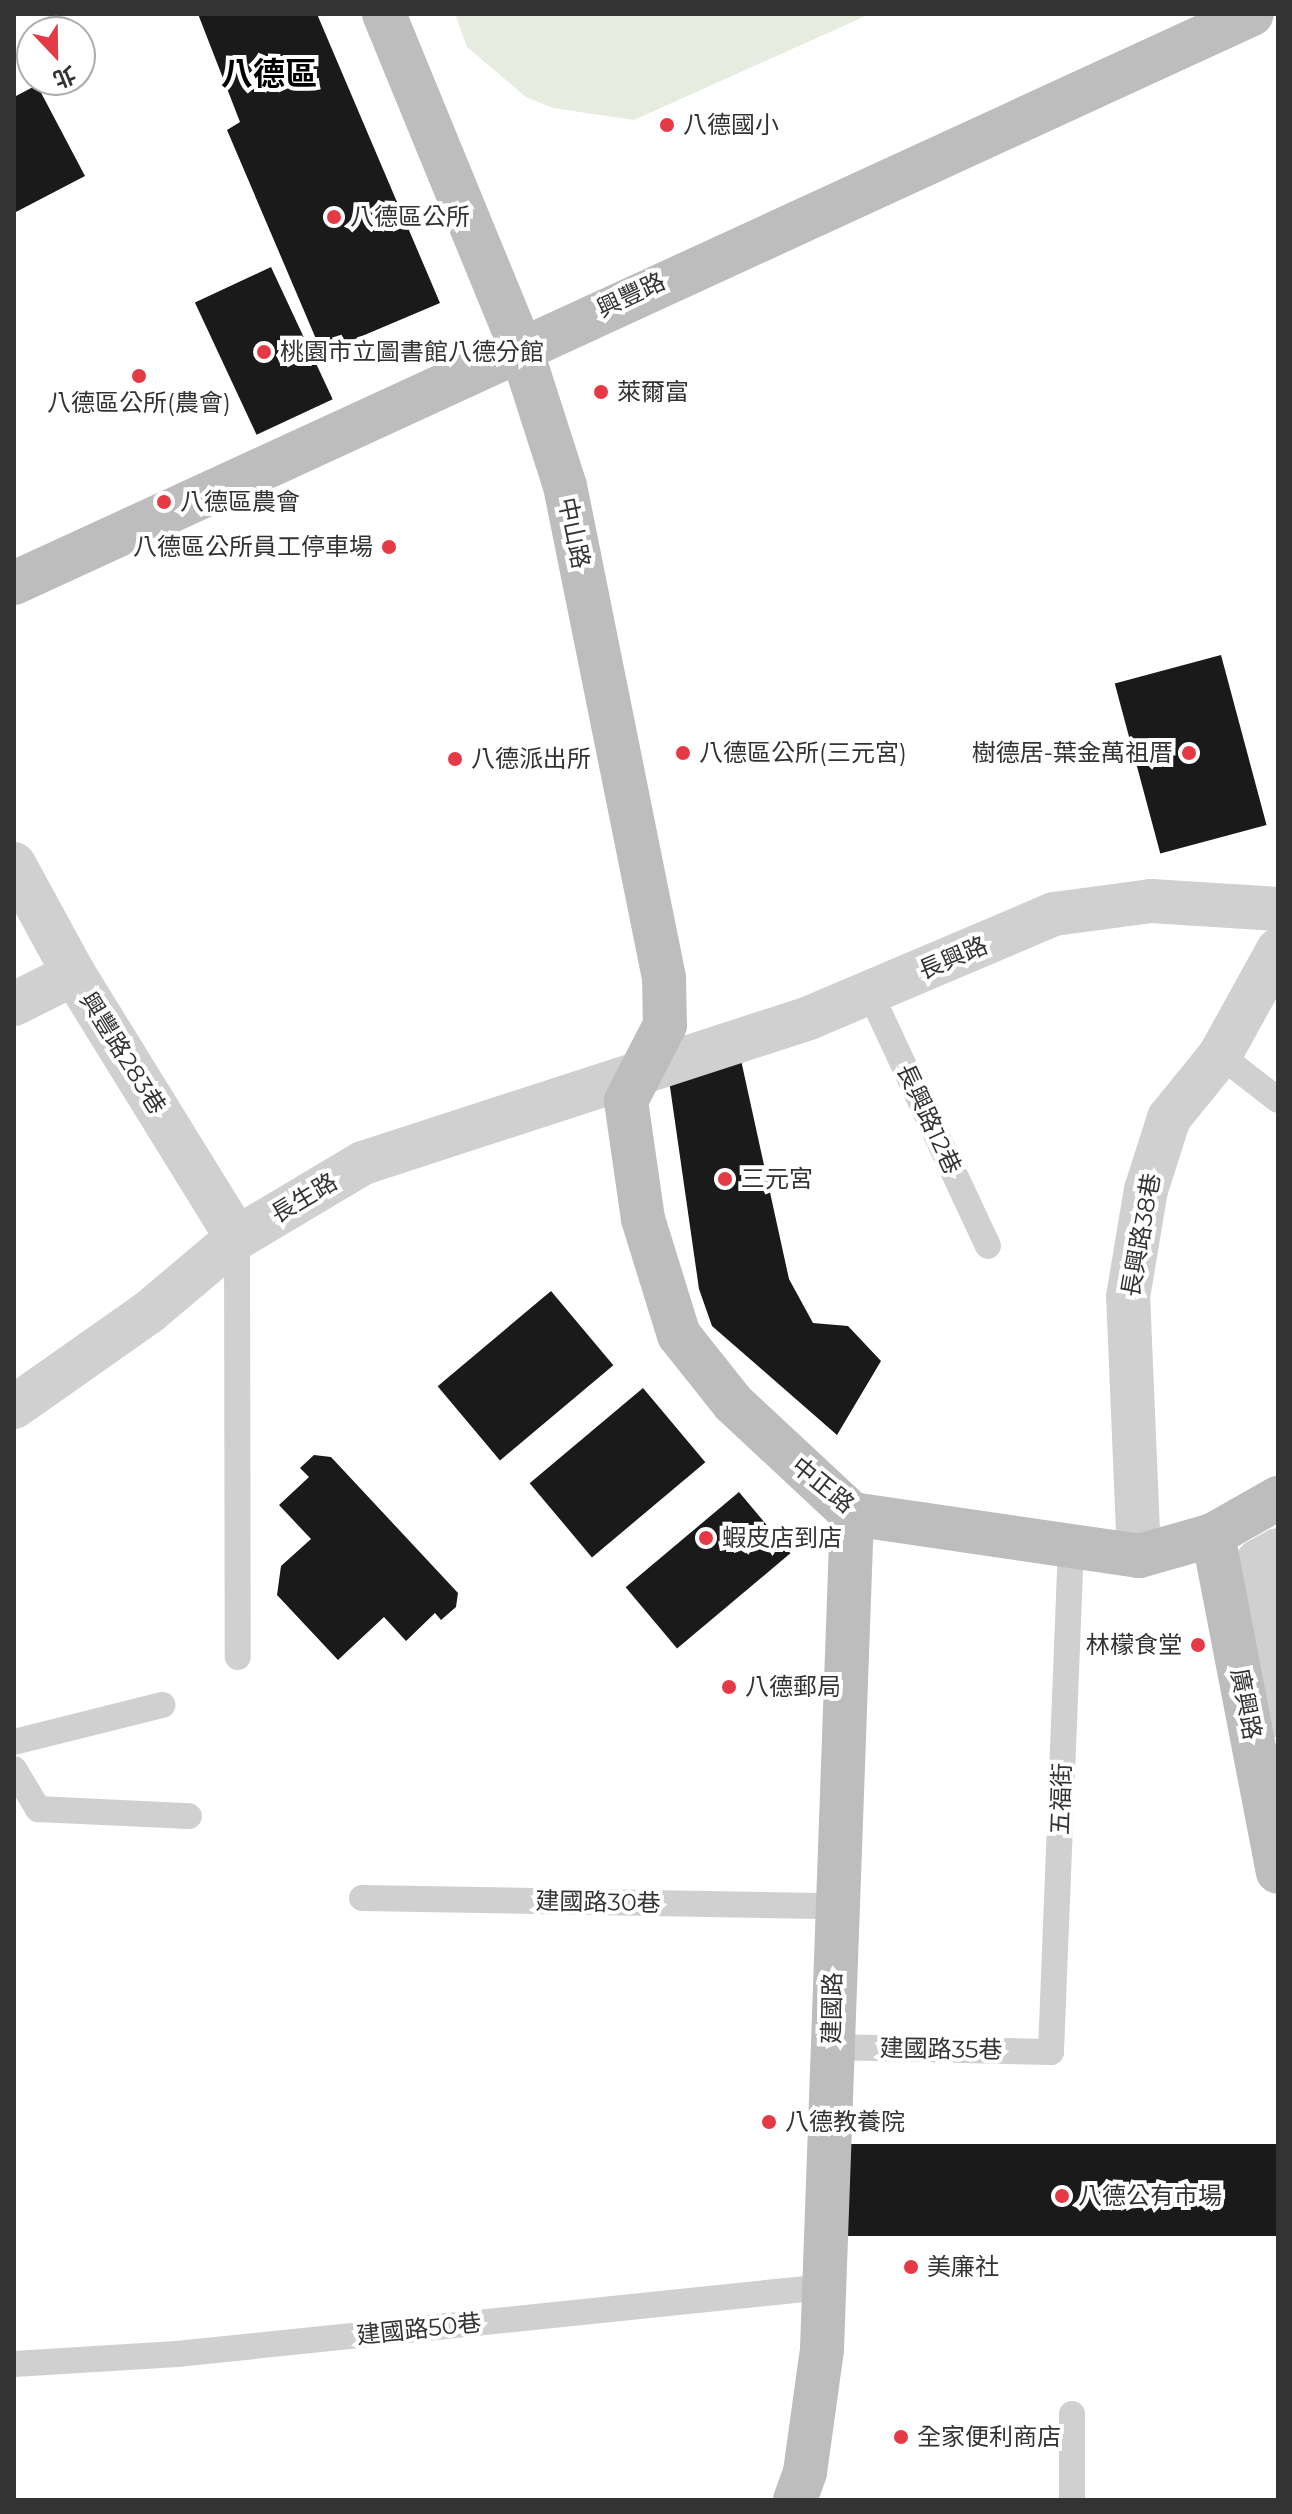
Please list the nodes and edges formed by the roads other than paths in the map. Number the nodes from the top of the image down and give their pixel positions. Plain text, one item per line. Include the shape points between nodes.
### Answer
1 (384, 14) edge
2 (1252, 14) edge
3 (520, 346) junction
4 (14, 583) edge
5 (14, 864) edge
6 (1278, 909) edge
7 (1278, 950) edge
8 (74, 974) junction
9 (870, 993) junction
10 (14, 1004) edge
11 (1220, 1055) junction
12 (637, 1070) junction
13 (1278, 1100) edge
14 (237, 1238) junction
15 (988, 1246) dead end
16 (14, 1407) edge
17 (1278, 1498) edge
18 (852, 1514) junction
19 (1213, 1535) junction
20 (1071, 1546) junction
21 (1278, 1550) edge
22 (1139, 1556) junction
23 (238, 1657) dead end
24 (162, 1705) dead end
25 (1278, 1715) edge
26 (14, 1742) edge
27 (14, 1769) edge
28 (189, 1816) dead end
29 (1278, 1872) edge
30 (362, 1898) dead end
31 (834, 1906) junction
32 (831, 2047) junction
33 (1051, 2052) joint
34 (824, 2287) junction
35 (14, 2364) edge
36 (1072, 2414) dead end
37 (795, 2500) edge
38 (1072, 2500) edge

1 - 3 street, 中山路
2 - 3 street, 興豐路
3 - 4 street, 興豐路
3 - 12 street, 中山路 via 565,486 664,978 665,1025
5 - 8 street, 興豐路283巷
6 - 9 street, 長興路 via 1151,901 1054,914
7 - 11 street, 長興路38巷
8 - 10 street
8 - 14 street, 興豐路283巷
9 - 12 street, 長興路 via 795,1023
9 - 15 lane, 長興路12巷
11 - 13 lane
11 - 22 street, 長興路38巷 via 1169,1118 1146,1190 1128,1297
12 - 14 street, 長生路 via 363,1163
12 - 18 street, 中正路 via 626,1101 628,1129 643,1219 679,1335 733,1403
14 - 16 street, 長生路 via 149,1312
14 - 23 lane
17 - 19 street, 中正路
18 - 20 street, 中正路
18 - 31 street, 建國路
19 - 22 street, 中正路
19 - 29 street, 廣興路
20 - 22 street, 中正路
20 - 33 lane, 五福街
21 - 25 street via 1258,1561 1255,1617
24 - 26 lane
27 - 28 lane via 38,1809
30 - 31 lane, 建國路30巷
31 - 32 street, 建國路
32 - 33 lane, 建國路35巷
32 - 34 street, 建國路
34 - 35 lane, 建國路50巷 via 177,2354
34 - 37 street, 建國路 via 820,2364
36 - 38 lane

